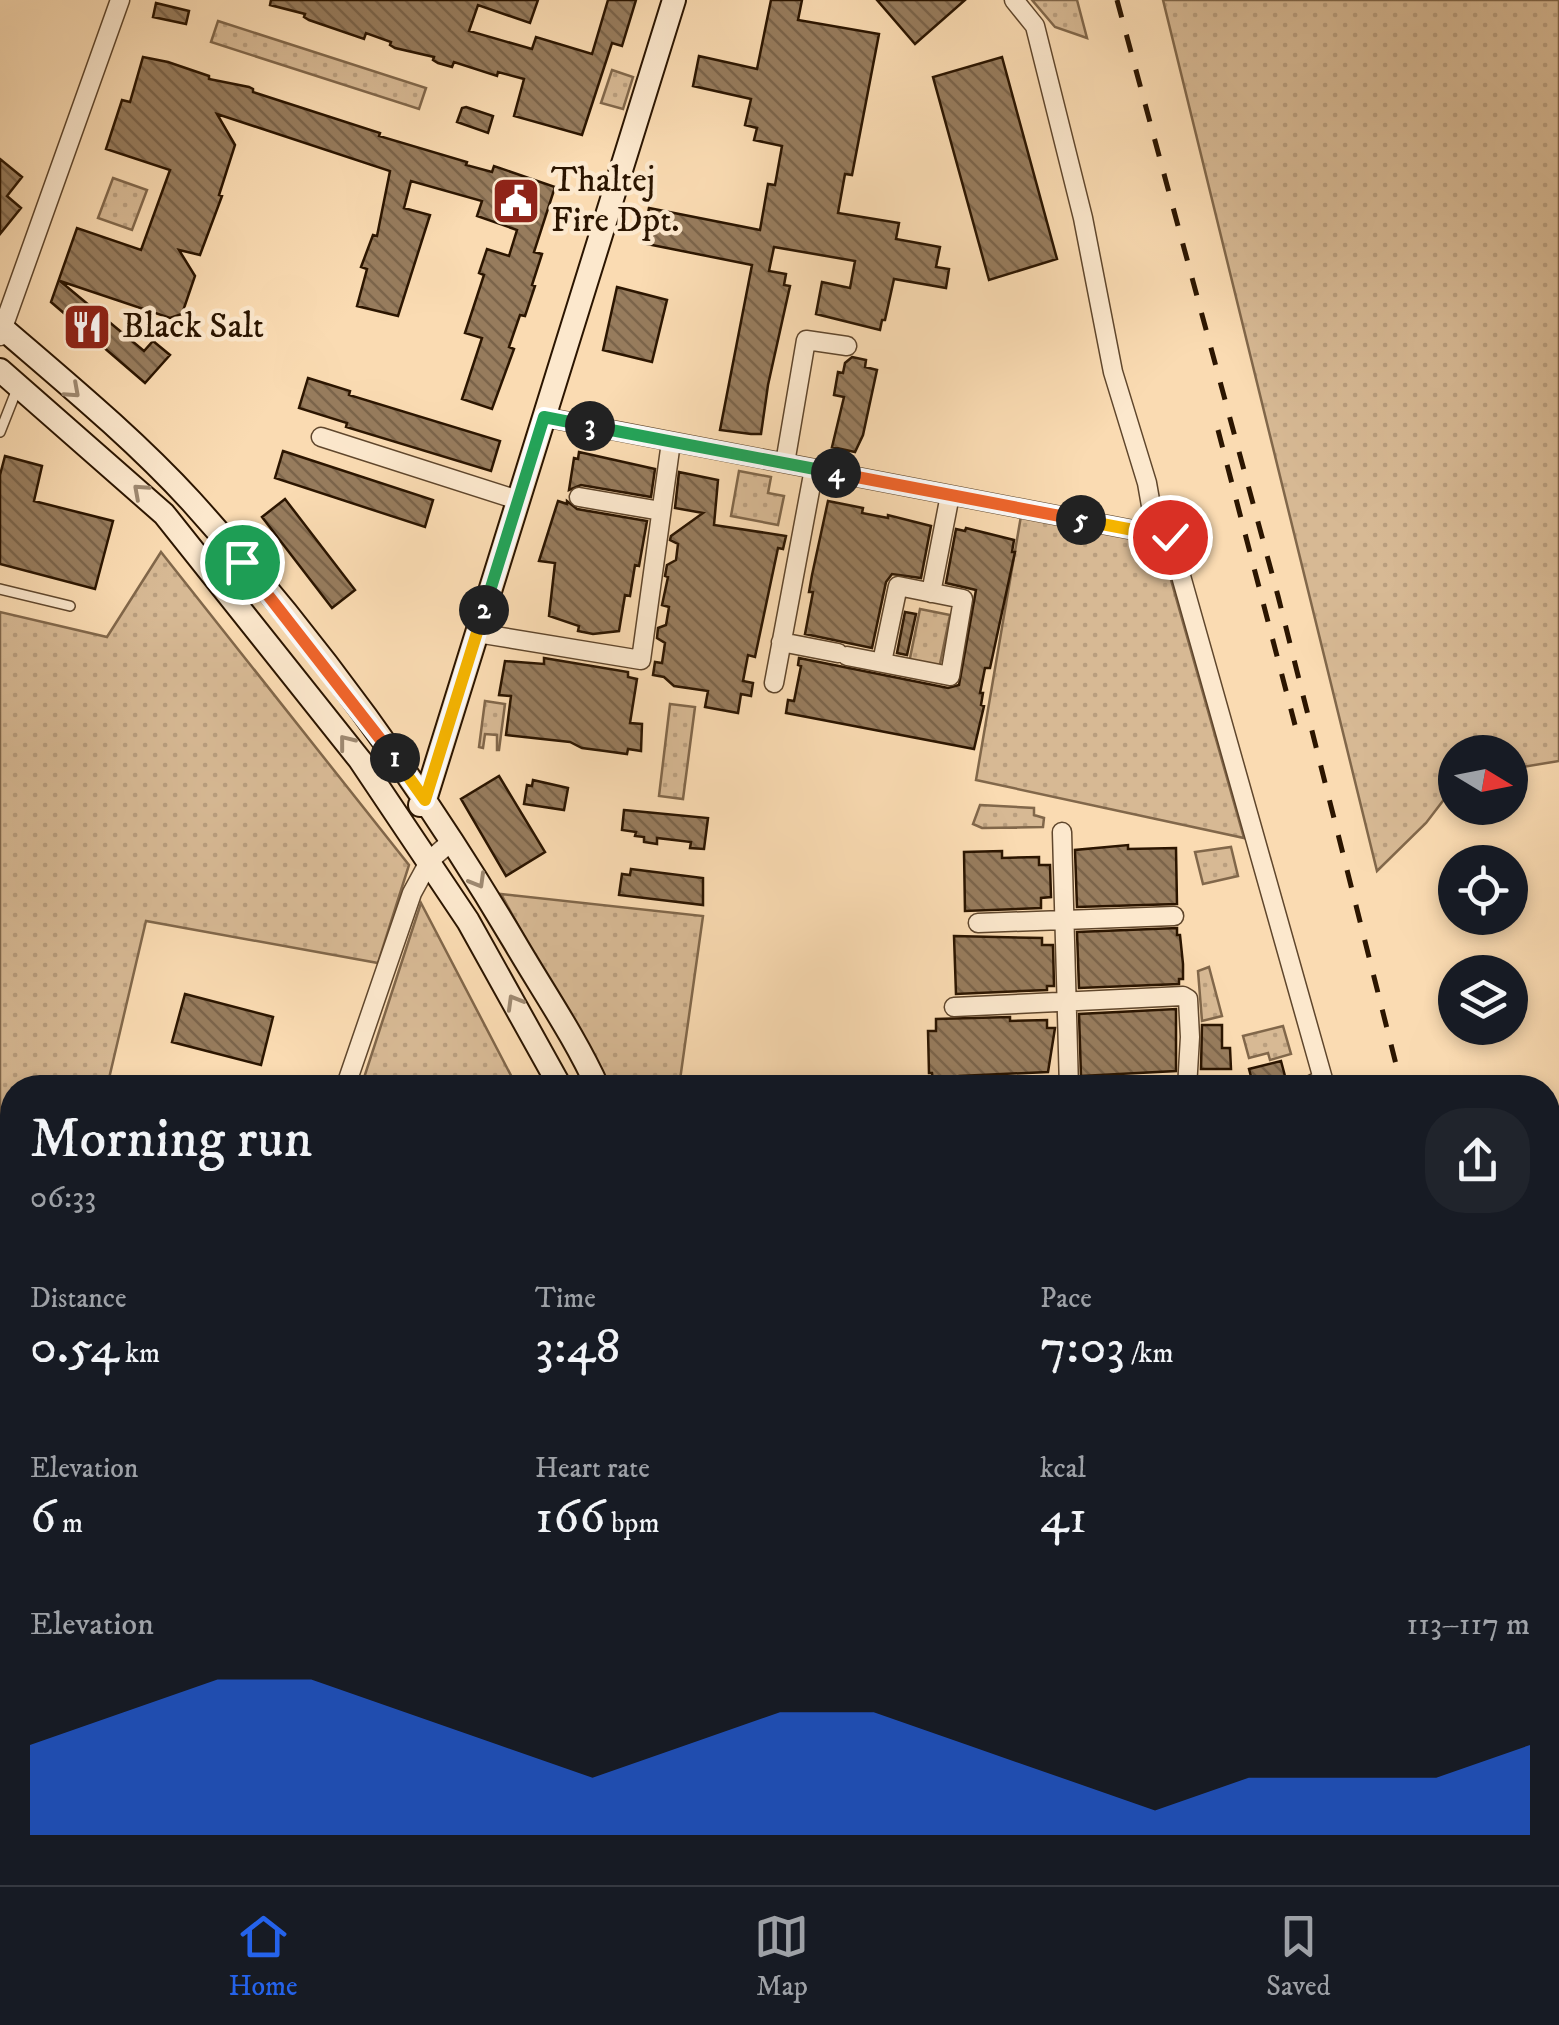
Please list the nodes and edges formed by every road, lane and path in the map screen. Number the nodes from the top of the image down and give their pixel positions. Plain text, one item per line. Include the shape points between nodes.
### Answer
1 (120, 0) edge
2 (674, 0) edge
3 (1014, 0) edge
4 (1, 331) edge
5 (847, 346) dead end
6 (9, 378) edge
7 (544, 417) junction
8 (0, 432) edge
9 (321, 438) dead end
10 (671, 442) junction
11 (785, 463) junction
12 (814, 469) junction
13 (950, 495) junction
14 (579, 496) dead end
15 (518, 500) junction
16 (661, 511) junction
17 (1156, 534) junction
18 (0, 589) edge
19 (931, 592) junction
20 (70, 606) dead end
21 (477, 633) junction
22 (781, 642) junction
23 (882, 662) junction
24 (774, 683) dead end
25 (425, 800) junction
26 (403, 821) junction
27 (1062, 832) dead end
28 (453, 840) junction
29 (430, 860) junction
30 (1174, 916) dead end
31 (1064, 920) junction
32 (978, 923) dead end
33 (1067, 1004) junction
34 (954, 1007) dead end
35 (349, 1075) edge
36 (554, 1075) edge
37 (590, 1075) edge
38 (1069, 1075) edge
39 (1188, 1075) edge
40 (1322, 1075) edge

1 - 4 street
2 - 7 main road
3 - 17 street via 1035,26
4 -> 25 main road via 192,502 308,642
5 - 11 street via 806,340
6 - 8 lane
26 -> 6 main road via 164,514
7 - 10 street
7 - 15 main road
9 - 15 street
10 - 11 street
10 - 16 street
11 - 12 street
12 - 13 street
12 - 22 street
13 - 17 street
13 - 19 street
14 - 16 street
15 - 21 main road
16 - 21 street via 641,660
17 - 40 street via 1170,537
18 - 20 lane
19 - 23 street via 898,586
19 - 23 street via 963,599 950,676
21 - 25 main road
22 - 23 street
22 - 24 street
25 - 26 main road
25 - 28 main road
26 - 29 main road
27 - 31 street
28 - 29 street
28 -> 37 main road
29 - 35 street via 412,893
36 -> 29 main road
30 - 31 street
31 - 32 street
31 - 33 street
33 - 34 street
33 - 38 street
33 - 39 street via 1188,999

